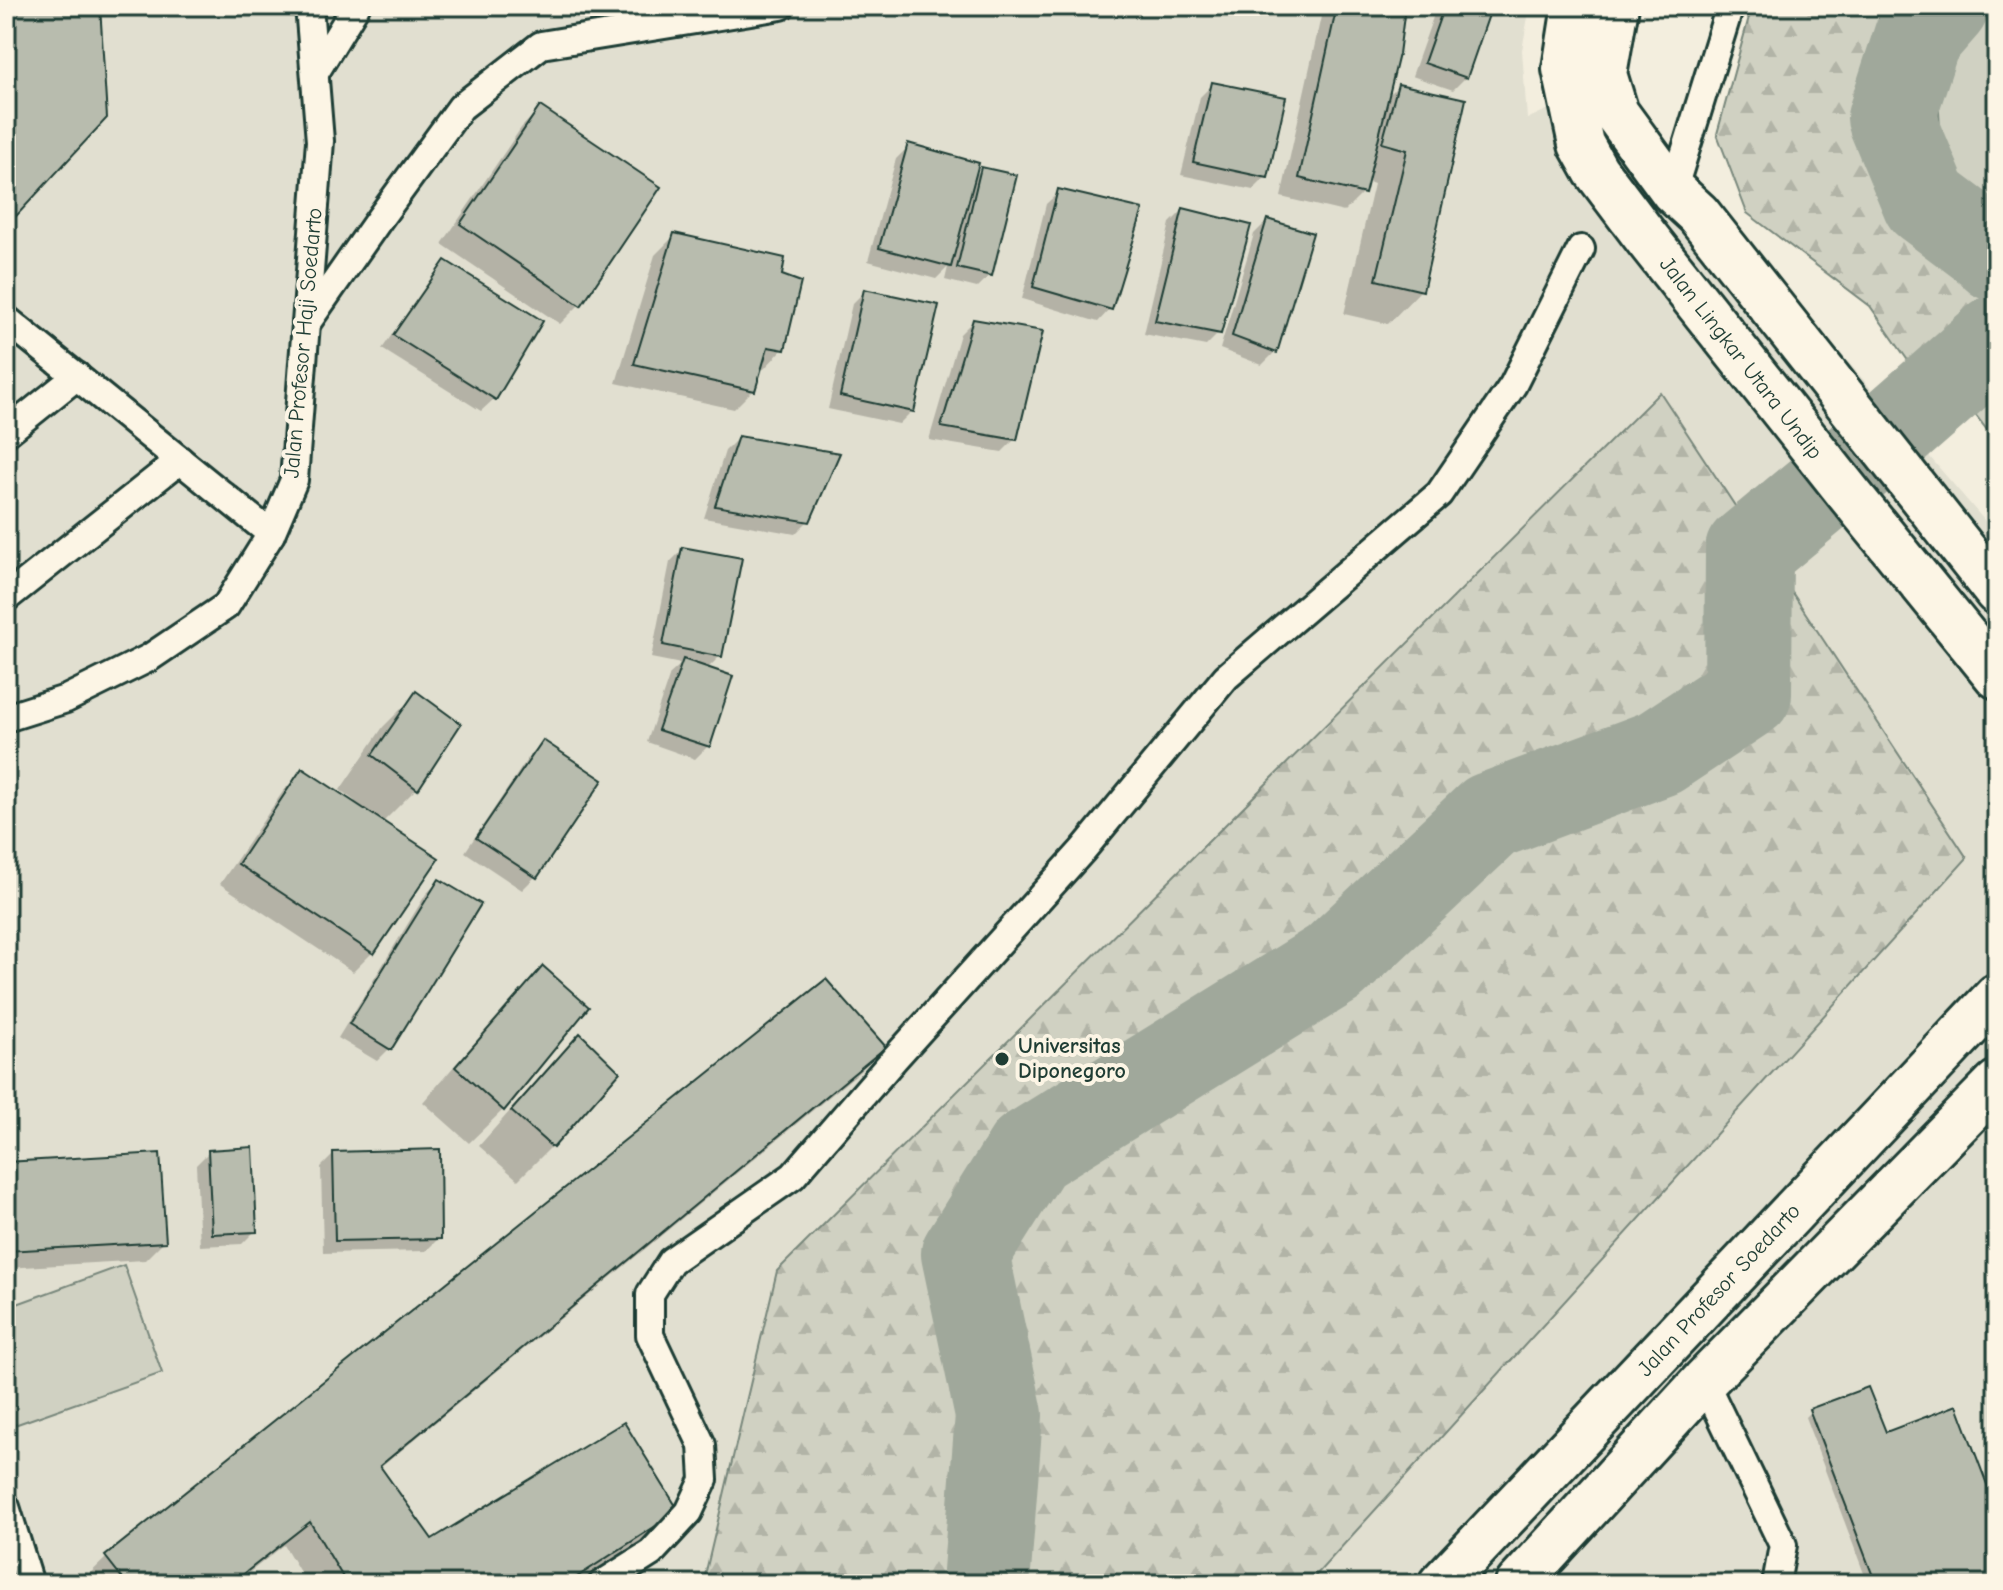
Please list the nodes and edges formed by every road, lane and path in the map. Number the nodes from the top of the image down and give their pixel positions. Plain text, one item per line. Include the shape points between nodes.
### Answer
1 (309, 6) edge
2 (356, 6) edge
3 (781, 6) edge
4 (1575, 6) edge
5 (1616, 6) edge
6 (1730, 6) edge
7 (315, 73) junction
8 (1644, 153) junction
9 (1596, 171) junction
10 (1686, 202) junction
11 (1581, 249) dead end
12 (6, 319) edge
13 (306, 324) junction
14 (77, 376) junction
15 (6, 433) edge
16 (180, 460) junction
17 (271, 534) junction
18 (1997, 592) edge
19 (6, 598) edge
20 (1993, 671) edge
21 (6, 718) edge
22 (1997, 996) edge
23 (1997, 1083) edge
24 (1704, 1381) junction
25 (6, 1507) edge
26 (30, 1584) edge
27 (602, 1584) edge
28 (1441, 1584) edge
29 (1518, 1584) edge
30 (1776, 1584) edge

1 - 7 lane, Jalan Profesor Haji Soedarto
2 - 7 lane
3 - 13 lane via 541,45 461,107
4 - 9 street, Jalan Lingkar Utara Undip via 1565,69 1581,144
5 - 8 street via 1604,74 1616,113
6 - 10 lane
7 - 13 lane, Jalan Profesor Haji Soedarto via 320,141
8 - 9 street
8 - 10 street
9 - 20 street, Jalan Lingkar Utara Undip
10 - 18 street
11 - 27 lane via 1513,385 1439,494 1226,677 1082,851 793,1176 671,1261 650,1294 650,1335 702,1445 704,1480 689,1512 651,1553
12 - 14 lane
13 - 17 lane, Jalan Profesor Haji Soedarto via 294,480
14 - 15 lane
14 - 16 lane
16 - 17 lane
16 - 19 lane
17 - 21 lane, Jalan Profesor Haji Soedarto via 226,606 149,658 66,699
22 - 28 street, Jalan Profesor Soedarto
23 - 24 street
24 - 29 street
24 - 30 lane via 1783,1545
25 - 26 lane

